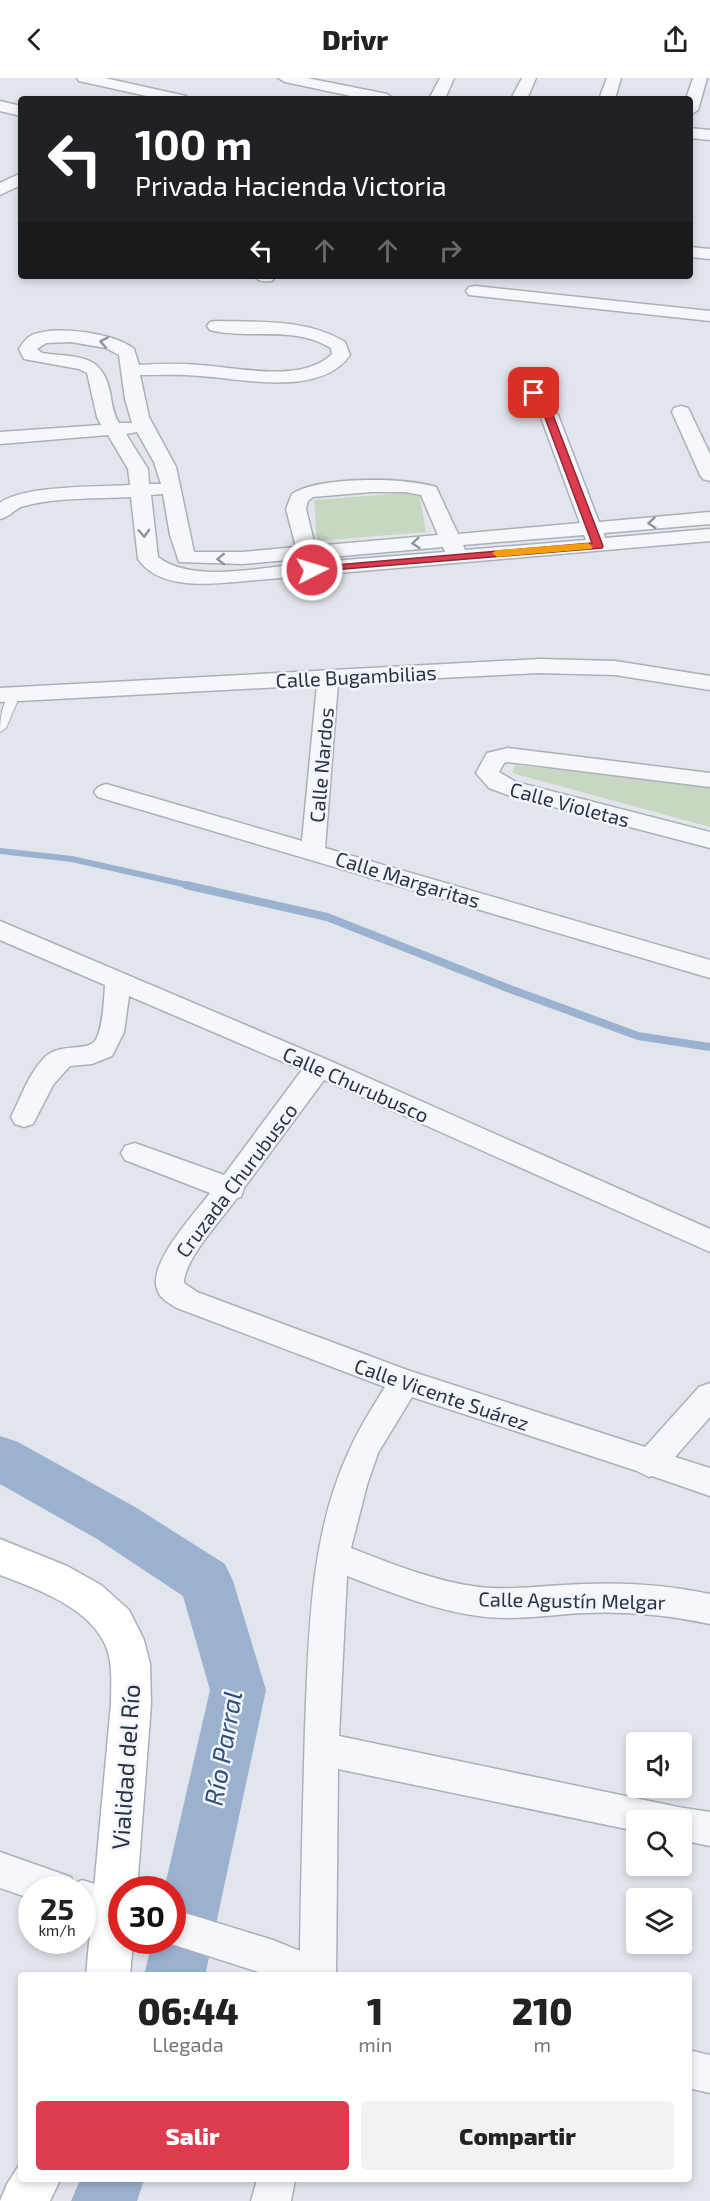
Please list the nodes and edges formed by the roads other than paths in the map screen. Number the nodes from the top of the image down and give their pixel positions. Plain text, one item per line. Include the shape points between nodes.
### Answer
1 (84, 78) edge
2 (285, 78) edge
3 (361, 78) edge
4 (447, 78) edge
5 (529, 78) edge
6 (614, 78) edge
7 (700, 78) edge
8 (354, 92) junction
9 (167, 96) edge
10 (373, 96) edge
11 (438, 96) edge
12 (520, 96) edge
13 (608, 96) edge
14 (693, 100) edge
15 (0, 106) edge
16 (18, 110) edge
17 (693, 134) edge
18 (710, 135) edge
19 (18, 180) edge
20 (0, 190) edge
21 (693, 252) edge
22 (710, 254) edge
23 (507, 279) edge
24 (475, 291) dead end
25 (508, 296) junction
26 (710, 316) edge
27 (216, 326) dead end
28 (130, 370) junction
29 (534, 393) dead end
30 (681, 412) dead end
31 (144, 426) junction
32 (114, 430) junction
33 (0, 438) edge
34 (710, 475) edge
35 (172, 488) junction
36 (142, 491) junction
37 (0, 513) edge
38 (710, 518) edge
39 (710, 535) edge
40 (594, 537) junction
41 (454, 548) junction
42 (186, 558) junction
43 (309, 561) junction
44 (158, 577) junction
45 (328, 678) junction
46 (710, 683) edge
47 (7, 695) edge
48 (0, 728) edge
49 (710, 780) edge
50 (106, 792) dead end
51 (710, 840) edge
52 (313, 851) junction
53 (0, 930) edge
54 (710, 969) edge
55 (118, 981) junction
56 (319, 1067) junction
57 (24, 1117) dead end
58 (135, 1153) dead end
59 (231, 1189) junction
60 (710, 1241) edge
61 (177, 1296) joint
62 (405, 1382) junction
63 (710, 1396) edge
64 (649, 1464) junction
65 (710, 1482) edge
66 (333, 1556) junction
67 (0, 1557) edge
68 (710, 1609) edge
69 (322, 1749) junction
70 (626, 1812) edge
71 (692, 1825) edge
72 (710, 1829) edge
73 (0, 1870) edge
74 (18, 1876) edge
75 (106, 1906) edge
76 (186, 1932) edge
77 (108, 1972) edge
78 (307, 1972) edge
79 (317, 1972) edge
80 (692, 2070) edge
81 (710, 2074) edge
82 (35, 2182) edge
83 (276, 2182) edge
84 (24, 2201) edge
85 (271, 2201) edge

1 - 9 street
2 - 8 street
3 - 8 street
4 - 11 street
5 - 12 street
6 - 13 street
7 - 14 street
8 - 10 street
15 - 16 street
17 - 18 street
19 - 20 street
21 - 22 street
23 - 25 street
24 - 25 street
25 - 26 street
27 - 28 street via 321,336 339,346 340,355 330,367 307,374
28 - 31 street via 134,402
28 -> 32 street via 125,349 111,343 48,337 36,340 28,349 30,355 39,358 93,369 106,417
29 - 40 street via 549,415
30 - 34 street
31 - 32 street
31 - 35 street via 165,464
32 - 33 street
32 - 36 street via 138,469
35 - 36 street
35 - 42 street via 179,539
36 - 37 street via 30,498 14,502
36 -> 44 street via 145,545
38 -> 40 street
39 - 40 street
40 - 41 street
41 - 43 street
41 - 43 street via 429,491 423,488 308,492 296,502
43 -> 42 street
42 - 44 street
43 - 44 street via 216,577
45 - 46 street, Calle Bugambilias via 585,666
45 - 47 street, Calle Bugambilias
45 - 52 street, Calle Nardos
47 - 48 lane
49 - 51 street, Calle Violetas via 508,755 495,758 487,773 508,789
50 - 52 street, Calle Margaritas
52 - 54 street, Calle Margaritas
53 - 55 street, Calle Churubusco
55 - 56 street, Calle Churubusco
55 - 57 street via 111,1033 103,1049 60,1059 44,1078
56 - 59 street, Cruzada Churubusco
56 - 60 street, Calle Churubusco
58 - 59 street
59 - 61 street, Cruzada Churubusco via 171,1268 169,1280
61 - 62 street, Calle Vicente Suárez
62 - 64 street, Calle Vicente Suárez
62 - 66 street via 364,1451
63 - 64 street
64 - 65 street, Calle Vicente Suárez
66 - 68 street, Calle Agustín Melgar via 461,1598 499,1603 647,1598
66 - 69 street
67 - 75 main road, Vialidad del Río via 86,1596 111,1617 125,1641 131,1671 131,1704
69 - 70 street
69 - 79 street
71 - 72 street
73 - 74 street
75 - 77 main road, Vialidad del Río
76 - 78 street
80 - 81 street
82 - 84 main road
83 - 85 street

